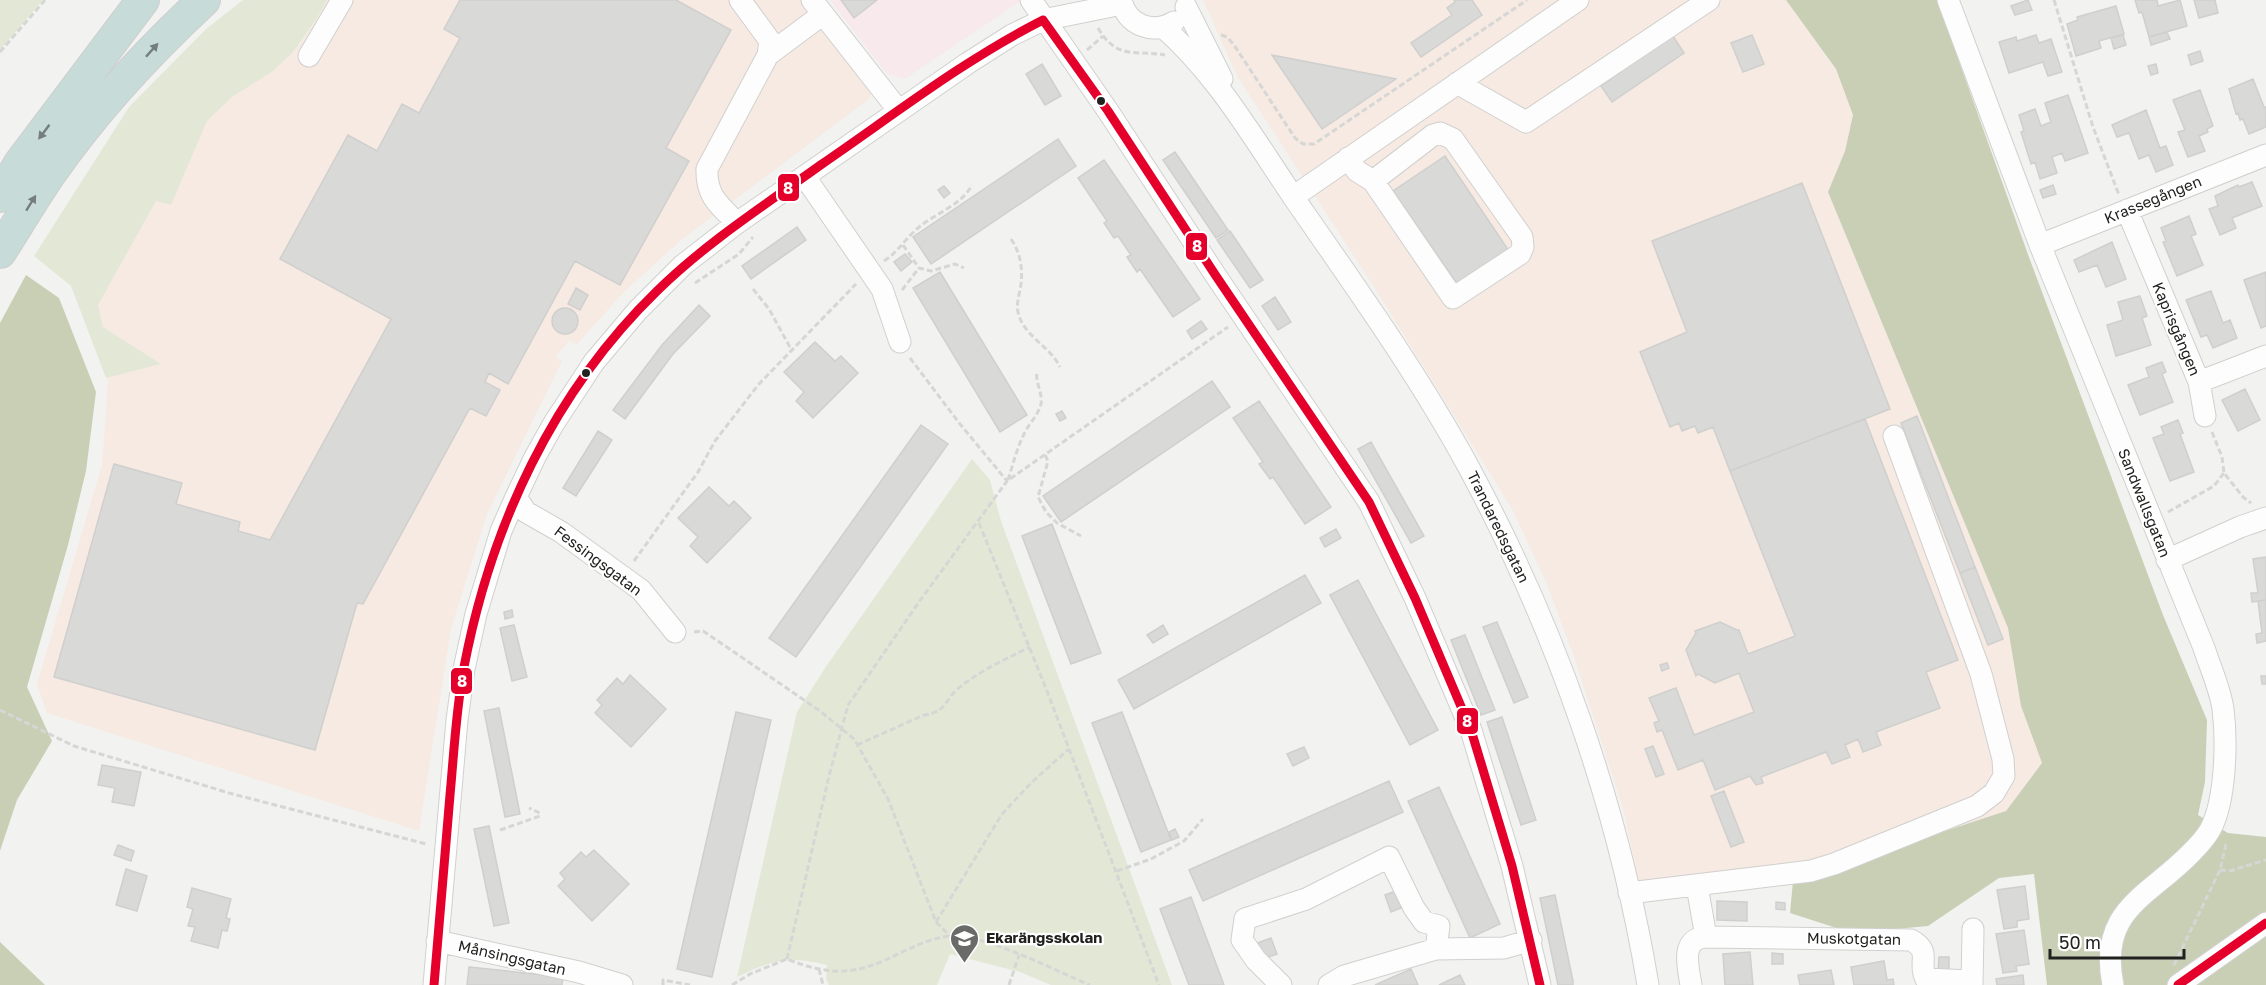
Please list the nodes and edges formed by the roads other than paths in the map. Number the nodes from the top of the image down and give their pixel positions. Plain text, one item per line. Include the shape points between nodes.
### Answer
1 (143, 0) edge
2 (158, 0) edge
3 (204, 0) edge
4 (342, 0) edge
5 (740, 0) edge
6 (1031, 0) edge
7 (1578, 0) edge
8 (1710, 0) edge
9 (1948, 0) edge
10 (1121, 2) edge
11 (1187, 3) edge
12 (817, 7) edge
13 (1043, 20) junction
14 (1163, 27) junction
15 (1198, 48) junction
16 (768, 55) junction
17 (309, 56) dead end
18 (1457, 83) junction
19 (79, 86) junction
20 (899, 111) junction
21 (2266, 155) edge
22 (1348, 158) junction
23 (805, 177) junction
24 (1373, 182) junction
25 (0, 196) edge
26 (1293, 196) junction
27 (2127, 210) junction
28 (737, 223) junction
29 (2040, 245) junction
30 (0, 252) edge
31 (900, 342) road end
32 (2266, 356) edge
33 (2199, 382) junction
34 (2205, 416) road end
35 (1894, 436) dead end
36 (516, 497) junction
37 (2262, 514) edge
38 (2167, 560) junction
39 (675, 632) road end
40 (1697, 886) junction
41 (1629, 893) junction
42 (2266, 923) edge
43 (1973, 929) dead end
44 (1706, 937) junction
45 (1531, 940) junction
46 (437, 941) junction
47 (1436, 949) junction
48 (1972, 983) edge
49 (434, 985) edge
50 (622, 985) edge
51 (1281, 985) edge
52 (1329, 985) edge
53 (1540, 985) edge
54 (1648, 985) edge
55 (1691, 985) edge
56 (2113, 985) edge
57 (2178, 985) edge

1 - 19 highway
2 - 19 highway
30 -> 3 highway via 50,174 104,103
4 - 17 street
5 - 16 street via 770,41
6 - 13 street
7 - 18 street
8 - 18 street via 1526,122
9 - 29 street, Sandwallsgatan
10 - 13 street
10 - 14 street via 1137,24
11 - 14 street, Trandaredsgatan via 1177,20
11 - 15 street, Trandaredsgatan
12 - 16 street
12 - 20 street
13 - 20 street via 1012,35
13 - 45 street via 1369,502 1472,730
14 - 15 street, Trandaredsgatan
15 - 26 street, Trandaredsgatan
16 - 28 street via 707,169 710,193
18 - 22 street
19 -> 25 highway
20 - 23 street
21 - 27 street, Krassegången
22 - 24 street via 1357,171
22 - 26 street
23 - 28 street
23 - 31 street via 882,289
24 - 24 street via 1453,298 1520,254 1522,237 1453,139 1440,133 1433,135
26 - 41 street, Trandaredsgatan via 1425,392 1518,564 1585,733 1617,838
27 - 29 street, Krassegången
27 - 33 street, Kaprisgången
28 - 36 street via 683,266 638,310 594,362 554,423
29 - 38 street, Sandwallsgatan
32 - 33 street, Kaprisgången
33 - 34 street
35 - 40 street via 1981,674 2004,776 1994,793 1977,806 1834,864 1811,871
36 - 39 street, Fessingsgatan via 526,512 561,532 640,590
36 - 46 street via 492,560 464,669
37 - 38 street
38 - 56 street, Sandwallsgatan via 2204,648 2223,707 2225,762 2217,809 2202,842 2139,896 2123,915 2112,938
40 - 41 street
40 - 44 street
41 - 54 street, Trandaredsgatan
42 - 57 street
43 - 48 street, Muskotgatan
44 - 48 street, Muskotgatan via 1911,940 1923,951 1926,979
44 - 55 street via 1698,937 1688,949
45 - 47 street via 1504,948
45 - 53 street
46 - 49 street
46 - 50 street, Månsingsgatan
47 - 51 street via 1438,926 1424,922 1414,908 1389,857 1306,899 1245,919 1242,940
47 - 52 street via 1344,976

